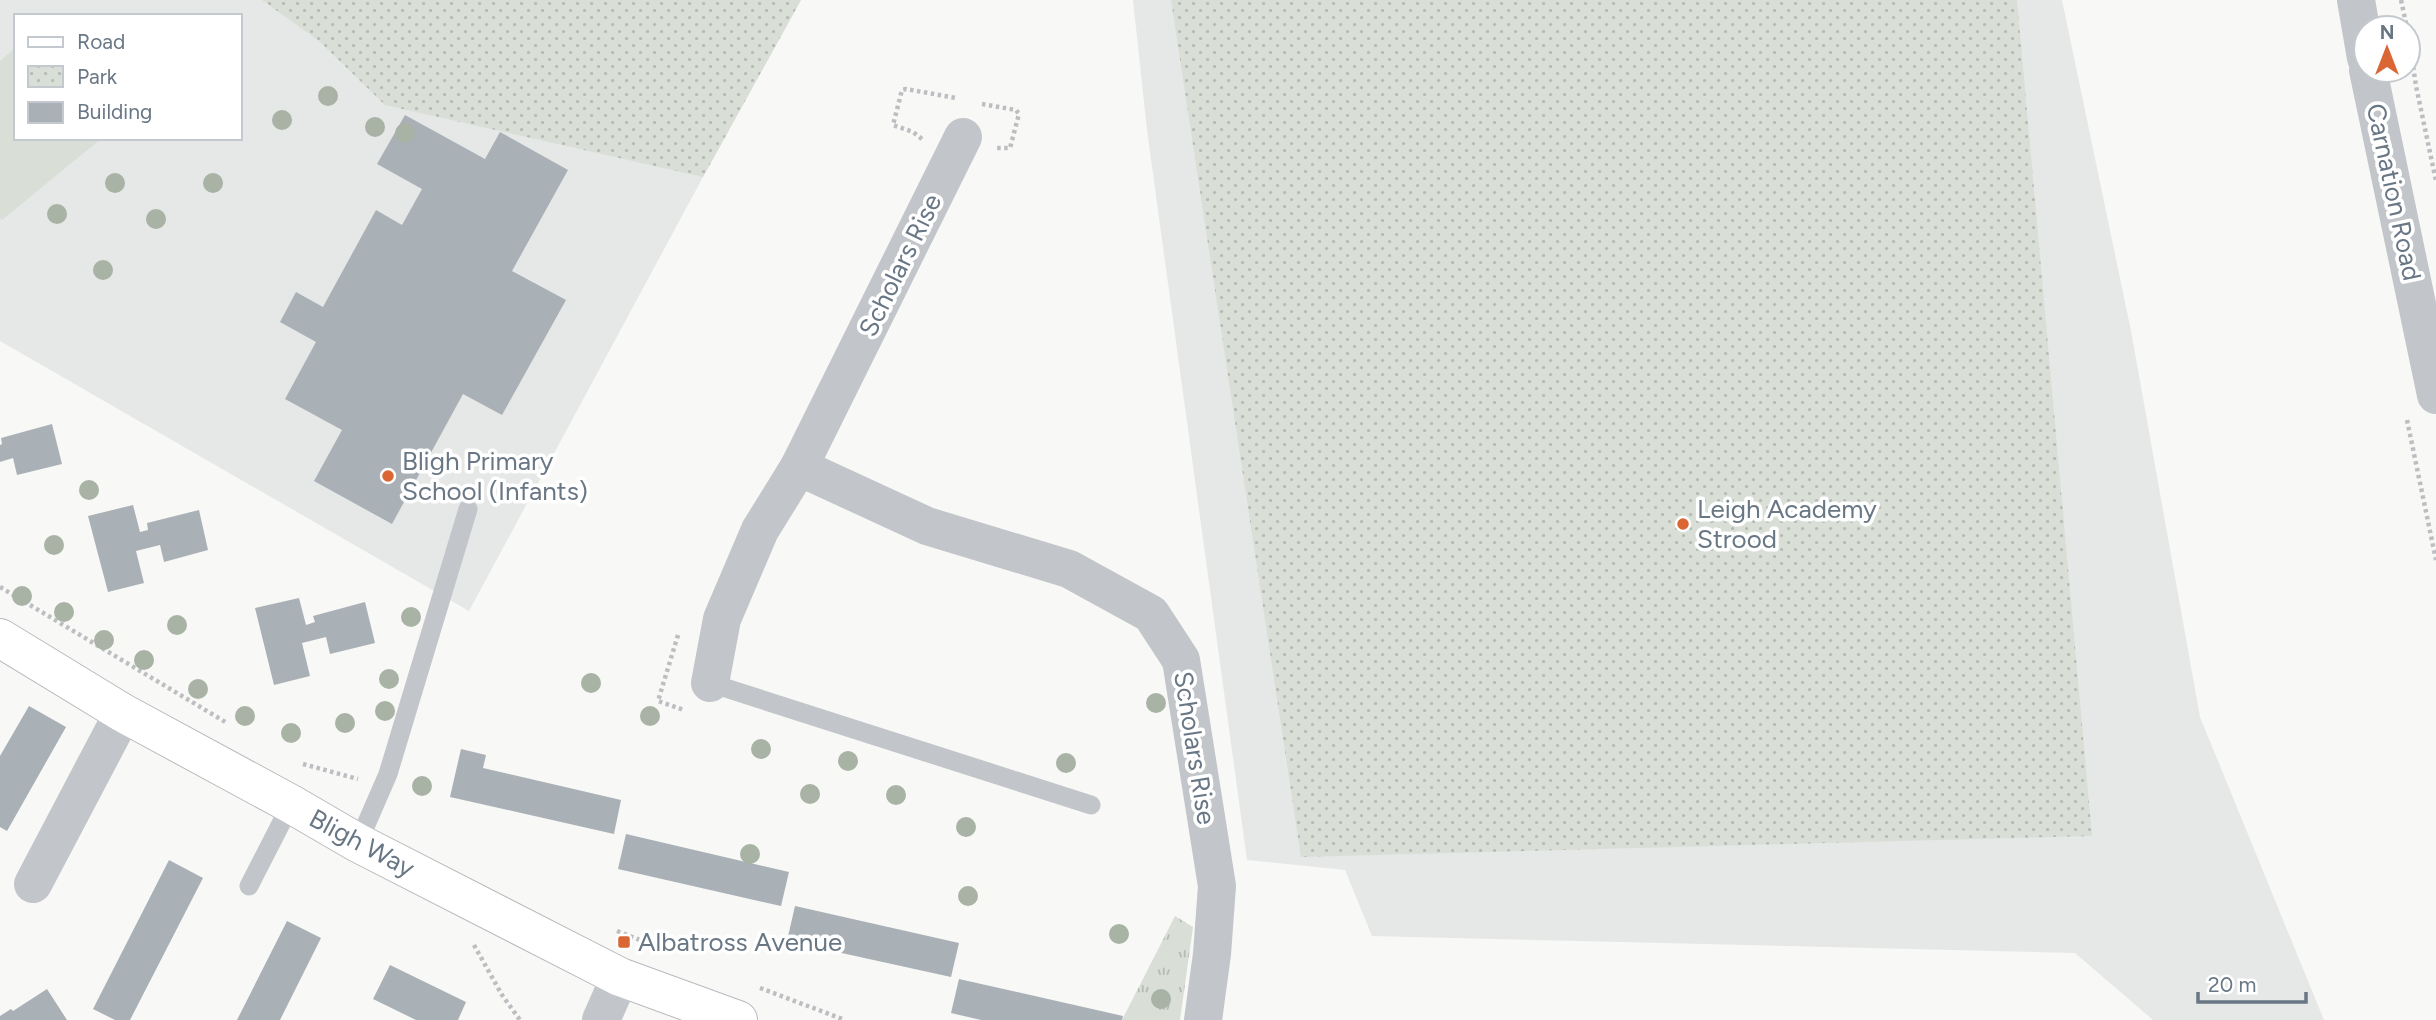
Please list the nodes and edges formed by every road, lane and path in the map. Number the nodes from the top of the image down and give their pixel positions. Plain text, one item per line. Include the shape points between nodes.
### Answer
1 (2371, 84) edge
2 (2416, 84) edge
3 (963, 137) dead end
4 (2436, 181) edge
5 (2436, 395) edge
6 (799, 467) junction
7 (468, 509) dead end
8 (0, 587) edge
9 (0, 638) edge
10 (710, 683) joint
11 (123, 713) junction
12 (231, 726) dead end
13 (297, 761) dead end
14 (381, 792) junction
15 (291, 804) junction
16 (1091, 805) dead end
17 (358, 844) junction
18 (33, 884) dead end
19 (249, 886) dead end
20 (612, 929) dead end
21 (472, 938) dead end
22 (674, 954) dead end
23 (620, 977) junction
24 (756, 987) dead end
25 (520, 1020) edge
26 (601, 1020) edge
27 (738, 1020) edge
28 (845, 1020) edge
29 (1203, 1020) edge

1 - 5 street, Carnation Road
2 - 4 path
3 - 6 street, Scholars Rise
6 - 10 street, Scholars Rise via 760,530 722,619
6 - 29 street, Scholars Rise via 927,526 1069,569 1151,614 1181,660 1217,886
7 - 14 lane
8 - 12 path
9 - 11 street, Bligh Way
10 - 16 lane
11 - 15 street, Bligh Way
11 - 18 street
13 - 14 path via 358,779
14 - 17 lane
15 - 17 street, Bligh Way
15 - 19 lane
17 - 23 street, Bligh Way
20 - 22 path
21 - 25 path
23 - 26 street
23 - 27 street, Bligh Way
24 - 28 path

